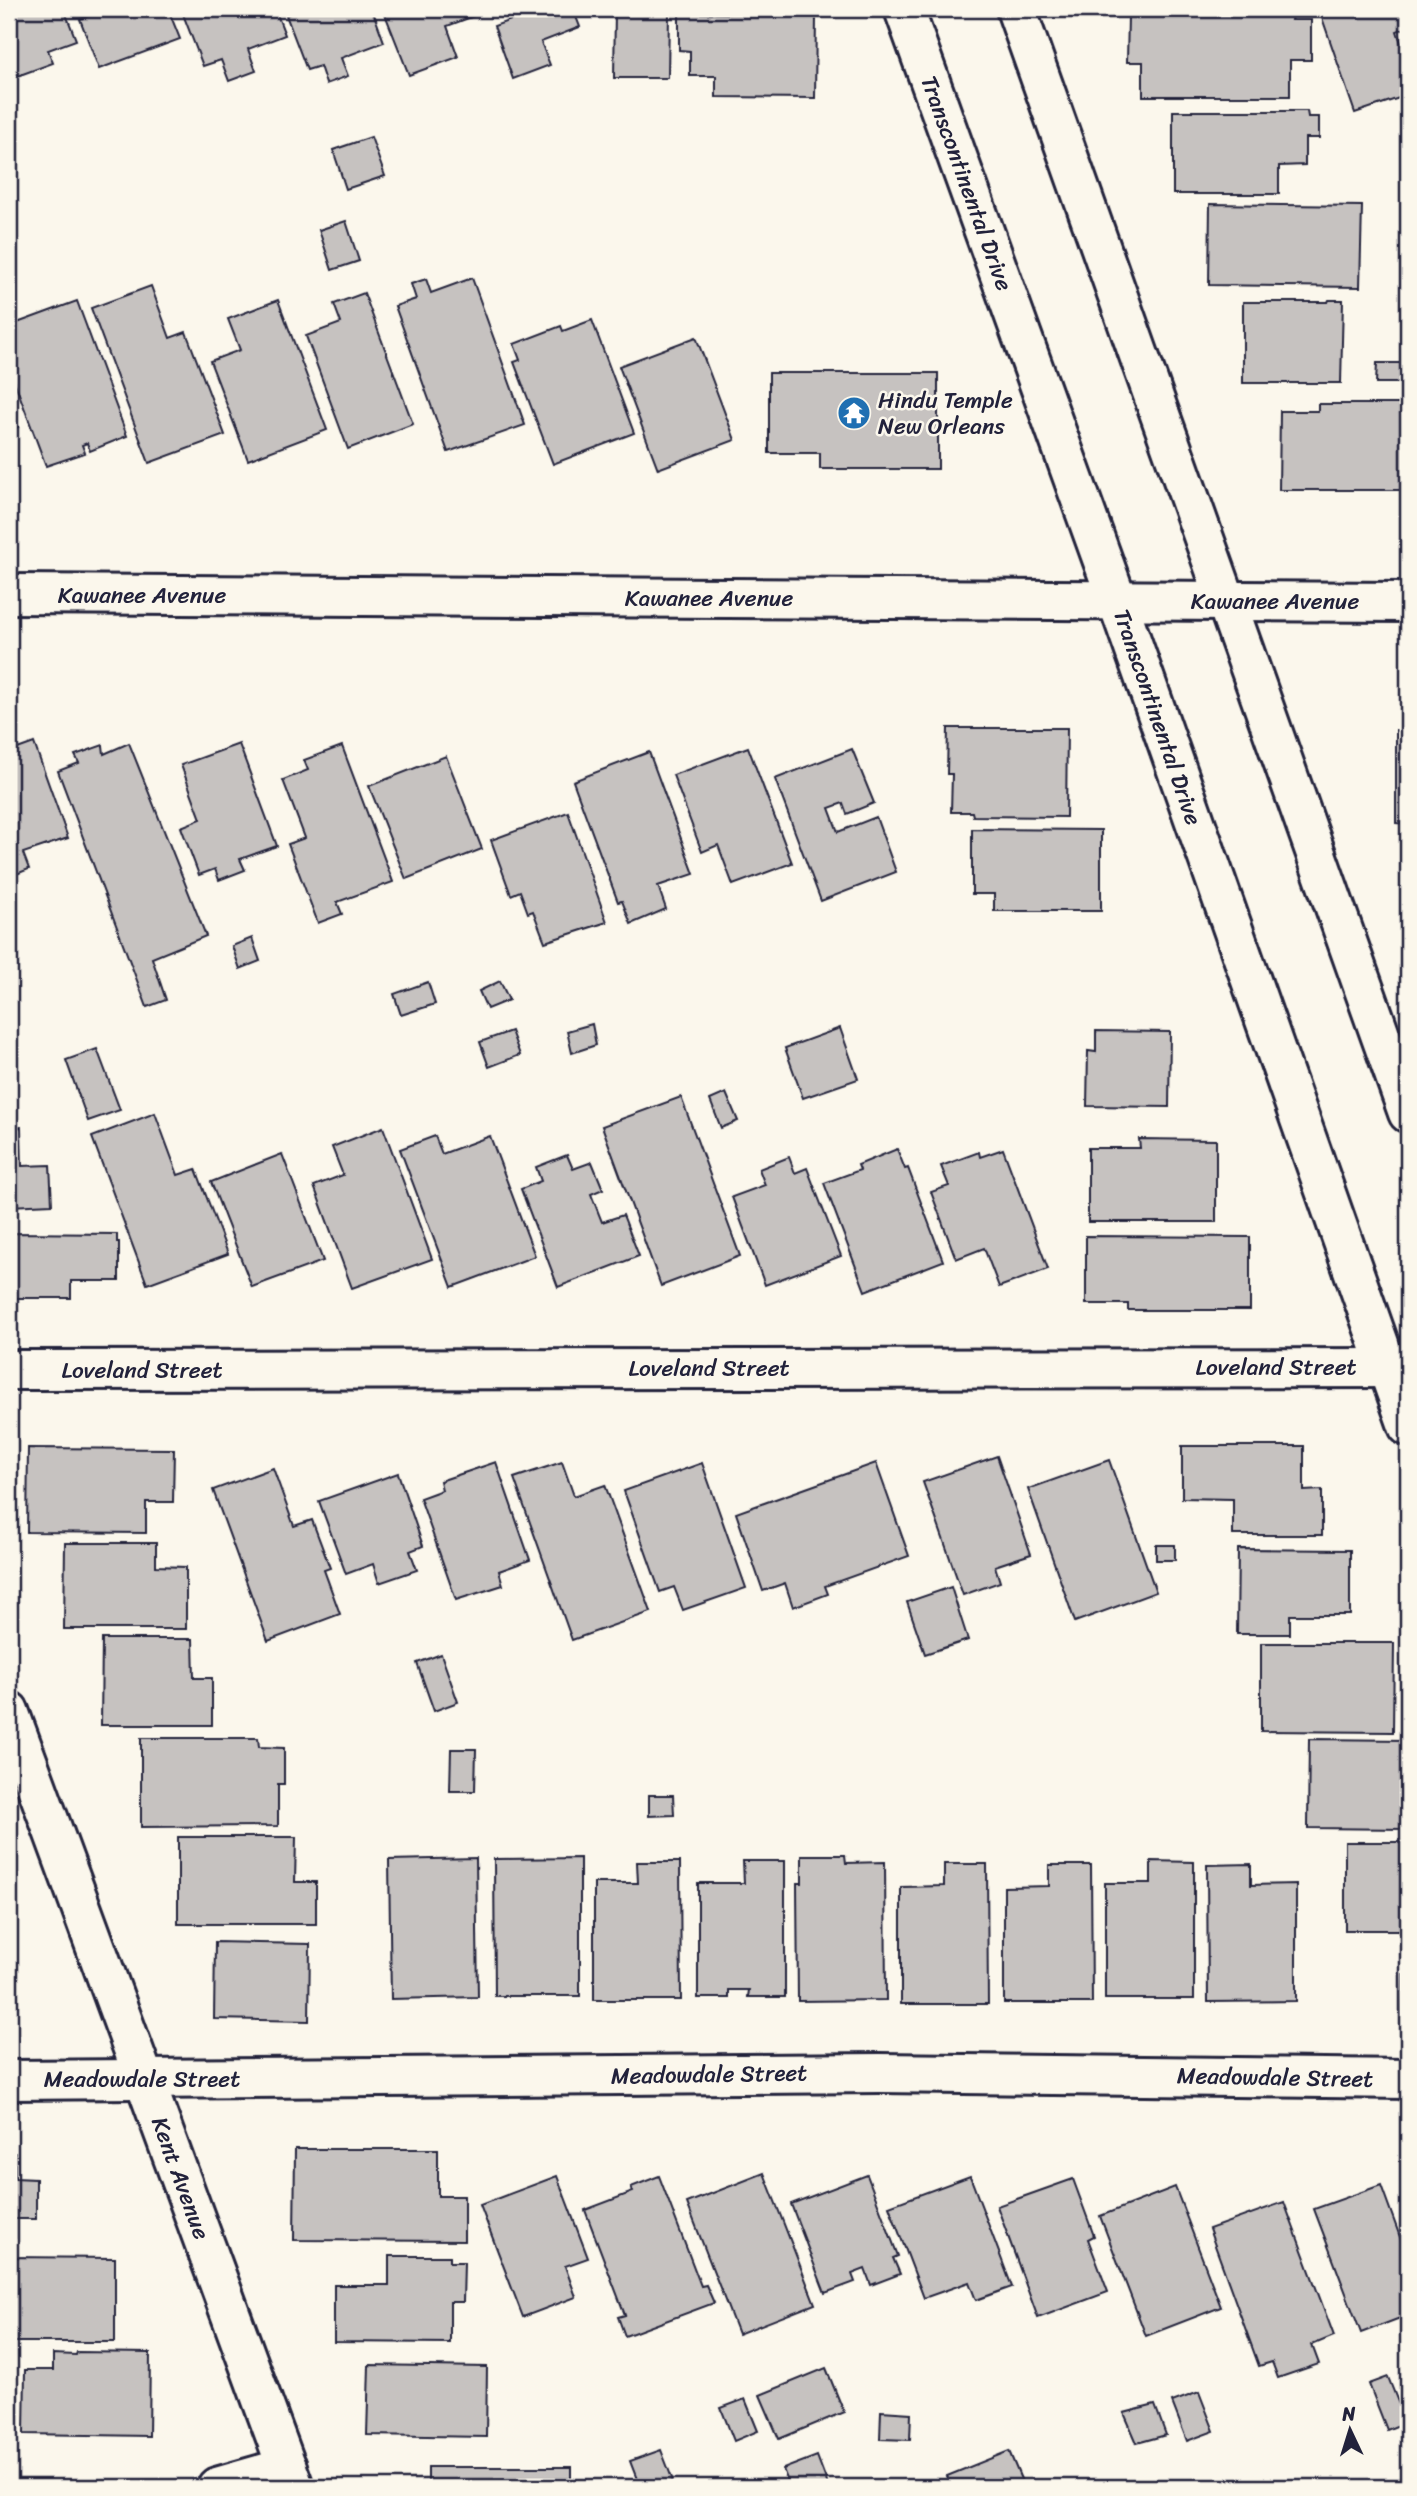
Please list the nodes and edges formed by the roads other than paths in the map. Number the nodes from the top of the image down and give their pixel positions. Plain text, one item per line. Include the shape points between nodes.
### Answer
1 (904, 9) edge
2 (1016, 9) edge
3 (9, 594) edge
4 (1117, 600) junction
5 (1225, 601) junction
6 (1408, 602) edge
7 (1408, 1113) edge
8 (1398, 1367) edge
9 (9, 1370) edge
10 (1408, 1426) edge
11 (9, 1711) edge
12 (17, 1752) edge
13 (1408, 2079) edge
14 (9, 2080) edge
15 (145, 2080) junction
16 (291, 2477) edge
17 (217, 2487) edge

1 - 4 street, Transcontinental Drive
2 - 5 street
3 - 4 street, Kawanee Avenue
4 - 5 street, Kawanee Avenue
4 - 8 street, Transcontinental Drive
5 - 6 street, Kawanee Avenue
5 - 7 street
8 - 9 street, Loveland Street
8 - 10 street, Transcontinental Drive
11 - 12 street, Kent Avenue
12 - 15 street, Kent Avenue
13 - 15 street, Meadowdale Street via 880,2073
14 - 15 street, Meadowdale Street
15 - 16 street, Kent Avenue
16 - 17 street

